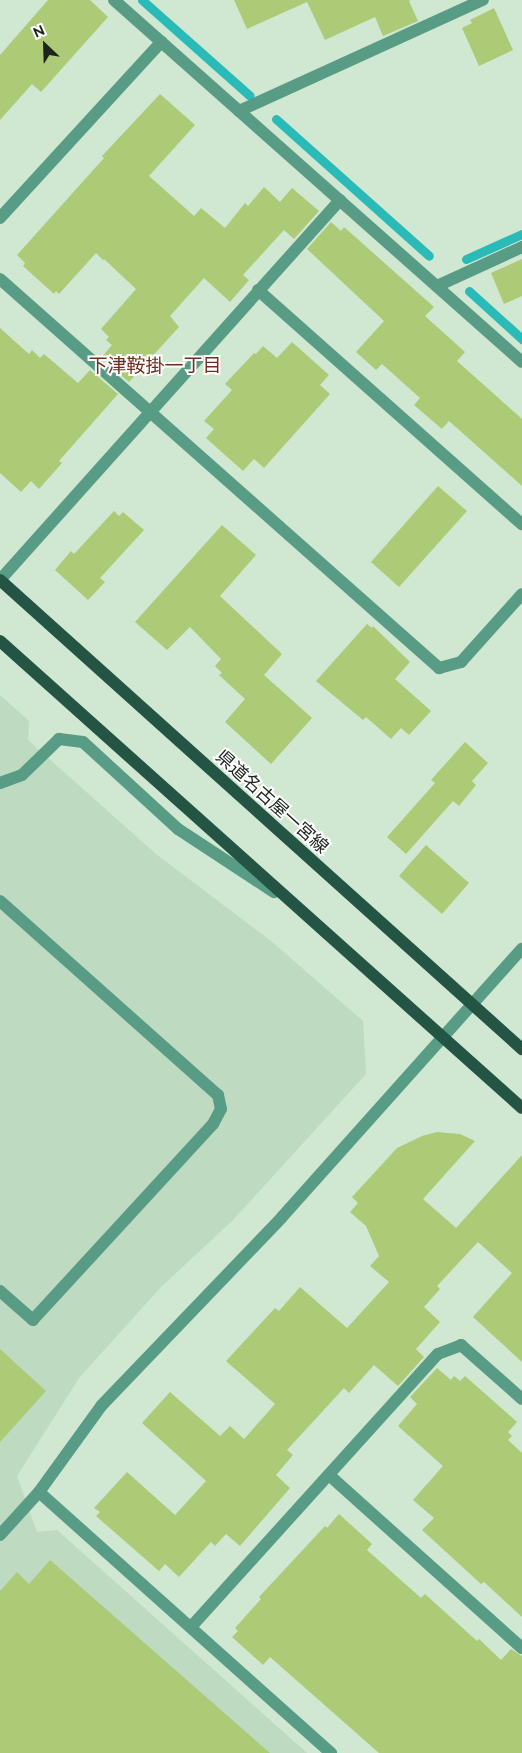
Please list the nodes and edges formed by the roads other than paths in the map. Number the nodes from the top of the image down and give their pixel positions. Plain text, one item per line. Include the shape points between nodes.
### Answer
1 (114, 0) edge
2 (483, 0) edge
3 (161, 42) junction
4 (239, 111) junction
5 (340, 200) junction
6 (0, 218) edge
7 (522, 247) edge
8 (0, 278) edge
9 (437, 286) junction
10 (258, 290) junction
11 (522, 362) edge
12 (150, 412) junction
13 (522, 524) edge
14 (0, 580) edge
15 (522, 594) edge
16 (0, 641) edge
17 (0, 783) edge
18 (0, 901) edge
19 (295, 905) junction
20 (522, 949) edge
21 (472, 1004) junction
22 (442, 1036) junction
23 (522, 1049) edge
24 (522, 1108) edge
25 (0, 1290) edge
26 (522, 1400) edge
27 (329, 1474) junction
28 (39, 1492) junction
29 (0, 1535) edge
30 (191, 1627) junction
31 (522, 1648) edge
32 (331, 1753) edge

1 - 3 street
2 - 4 street
3 - 4 street
3 - 6 street
4 - 5 street
5 - 9 street
5 - 10 street
7 - 9 street
8 - 12 street
9 - 11 street
10 - 12 street
10 - 13 street
12 - 14 street
12 - 15 street via 439,668 461,662
14 - 21 main road, 県道名古屋一宮線
16 - 19 main road
17 - 19 street via 22,776 59,739 84,742 178,829
18 - 25 street via 218,1095 221,1109 213,1124 32,1320
19 - 22 main road
20 - 21 street
21 - 22 street
21 - 23 main road, 県道名古屋一宮線
22 - 24 main road
22 - 28 street via 282,1217 102,1405
26 - 27 street via 461,1344 438,1354
27 - 30 street
27 - 31 street
28 - 29 street
28 - 30 street
30 - 32 street

